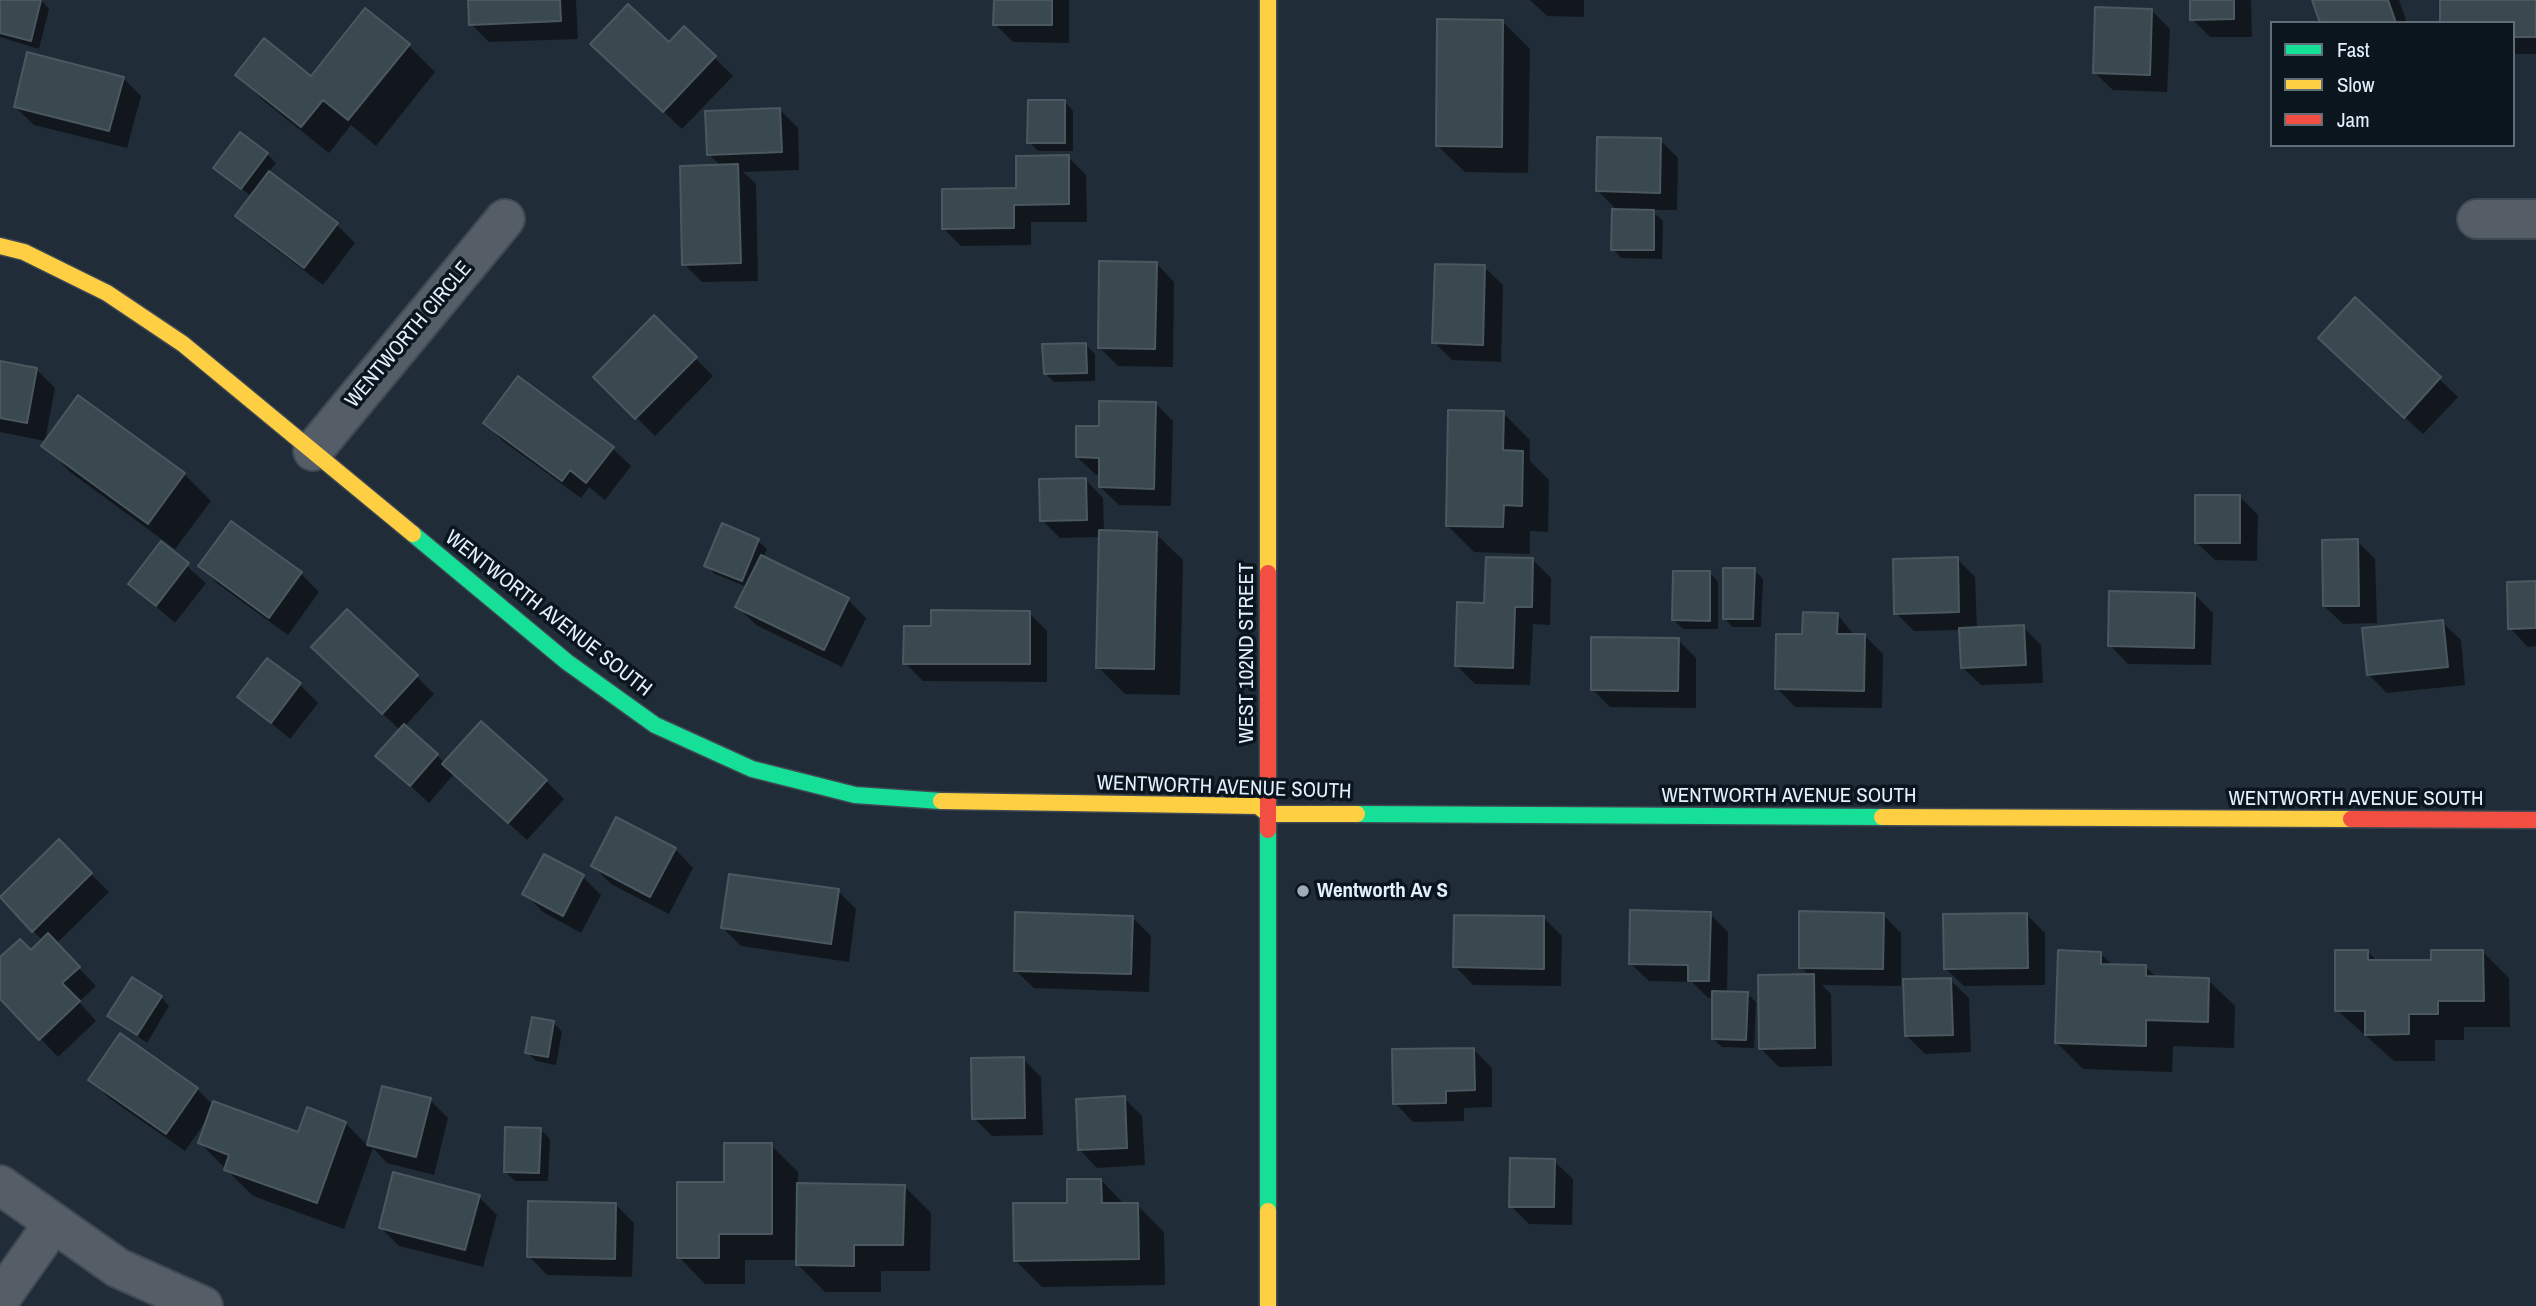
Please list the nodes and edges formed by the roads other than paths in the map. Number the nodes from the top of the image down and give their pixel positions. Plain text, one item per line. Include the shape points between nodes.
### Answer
1 (1268, 0) edge
2 (505, 219) dead end
3 (2477, 219) dead end
4 (2536, 219) edge
5 (0, 246) edge
6 (313, 452) junction
7 (1268, 814) junction
8 (2536, 820) edge
9 (0, 1185) edge
10 (53, 1224) junction
11 (0, 1299) edge
12 (203, 1306) edge
13 (1268, 1306) edge

1 - 7 street, WEST 102ND STREET
2 - 6 street, WENTWORTH CIRCLE
3 - 4 street
5 - 6 street, WENTWORTH AVENUE SOUTH via 24,252 107,293 183,344
6 - 7 street, WENTWORTH AVENUE SOUTH via 567,662 655,725 752,769 855,795 962,803 1258,806
7 - 8 street, WENTWORTH AVENUE SOUTH
7 - 13 street, WEST 102ND STREET
9 - 10 street
10 - 11 street
10 - 12 street via 118,1268

